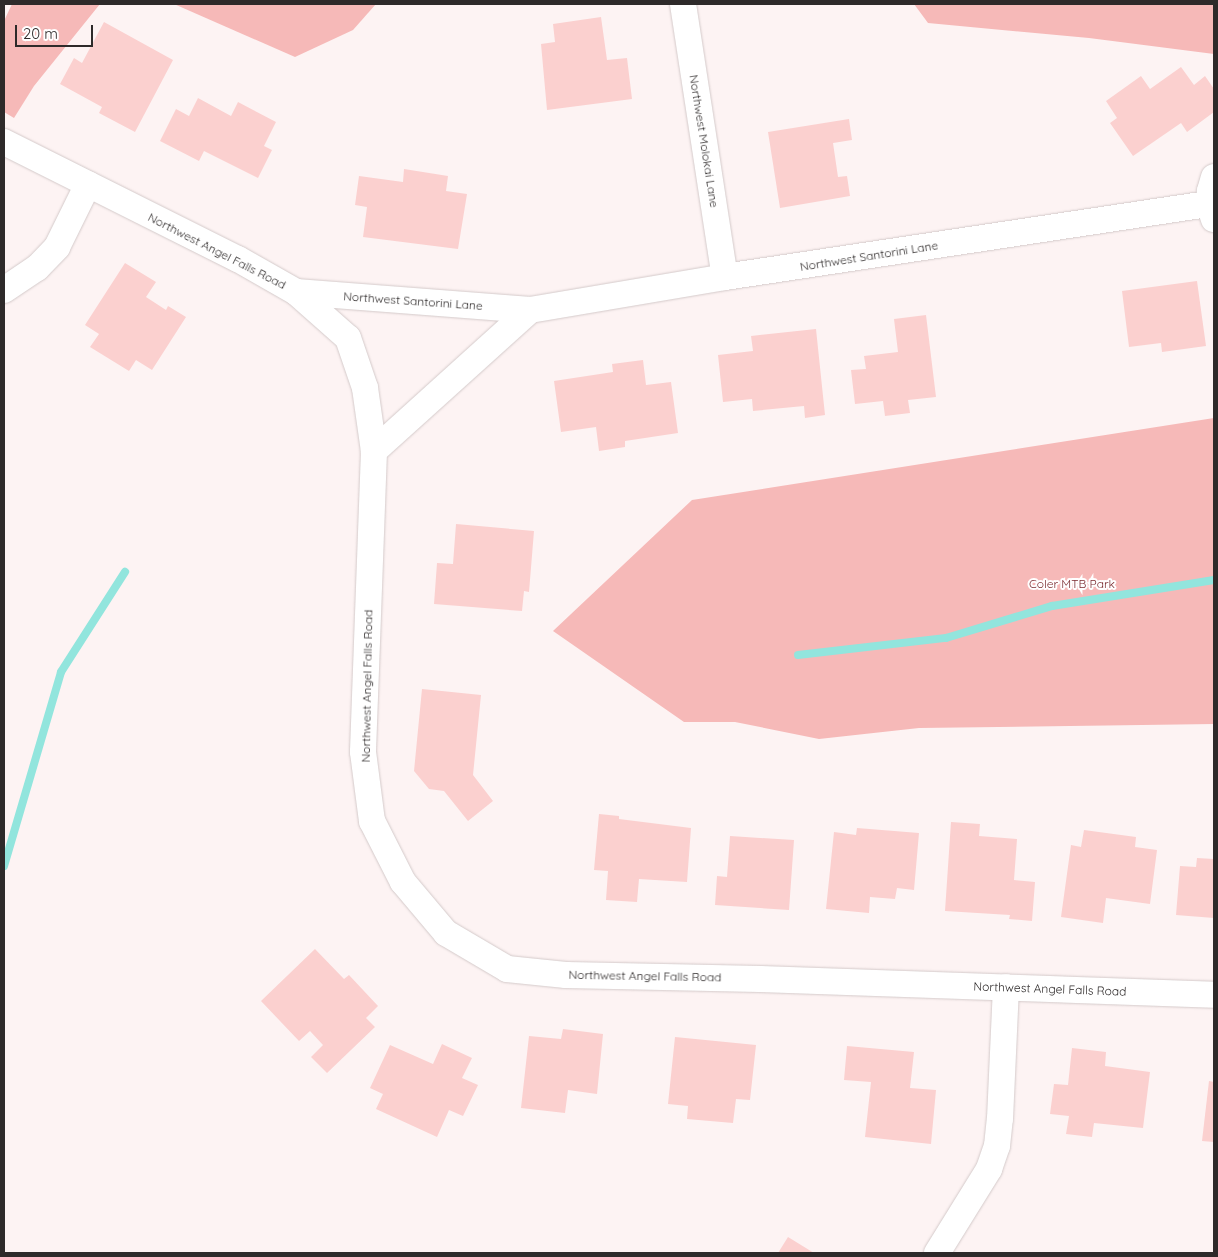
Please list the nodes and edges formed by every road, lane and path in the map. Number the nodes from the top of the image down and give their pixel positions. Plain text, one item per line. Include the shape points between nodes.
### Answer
1 (683, 4) edge
2 (4, 142) edge
3 (1214, 177) edge
4 (88, 184) junction
5 (1212, 211) edge
6 (725, 277) junction
7 (4, 290) edge
8 (296, 292) junction
9 (530, 310) junction
10 (374, 451) junction
11 (1006, 987) junction
12 (1214, 995) edge
13 (937, 1253) edge

1 - 6 street, Northwest Molokai Lane
2 - 4 street, Northwest Angel Falls Road
3 - 5 street, Northwest Santorini Lane via 1210,191
4 - 7 street via 57,247 37,268
4 - 8 street, Northwest Angel Falls Road via 238,259
5 - 6 street, Northwest Santorini Lane
6 - 9 street, Northwest Santorini Lane
8 - 9 street, Northwest Santorini Lane
8 - 10 street, Northwest Angel Falls Road via 348,338 365,388
9 - 10 street
10 - 11 street, Northwest Angel Falls Road via 363,752 372,821 403,882 446,933 507,970 566,975
11 - 12 street, Northwest Angel Falls Road
11 - 13 street via 997,1146 989,1169

